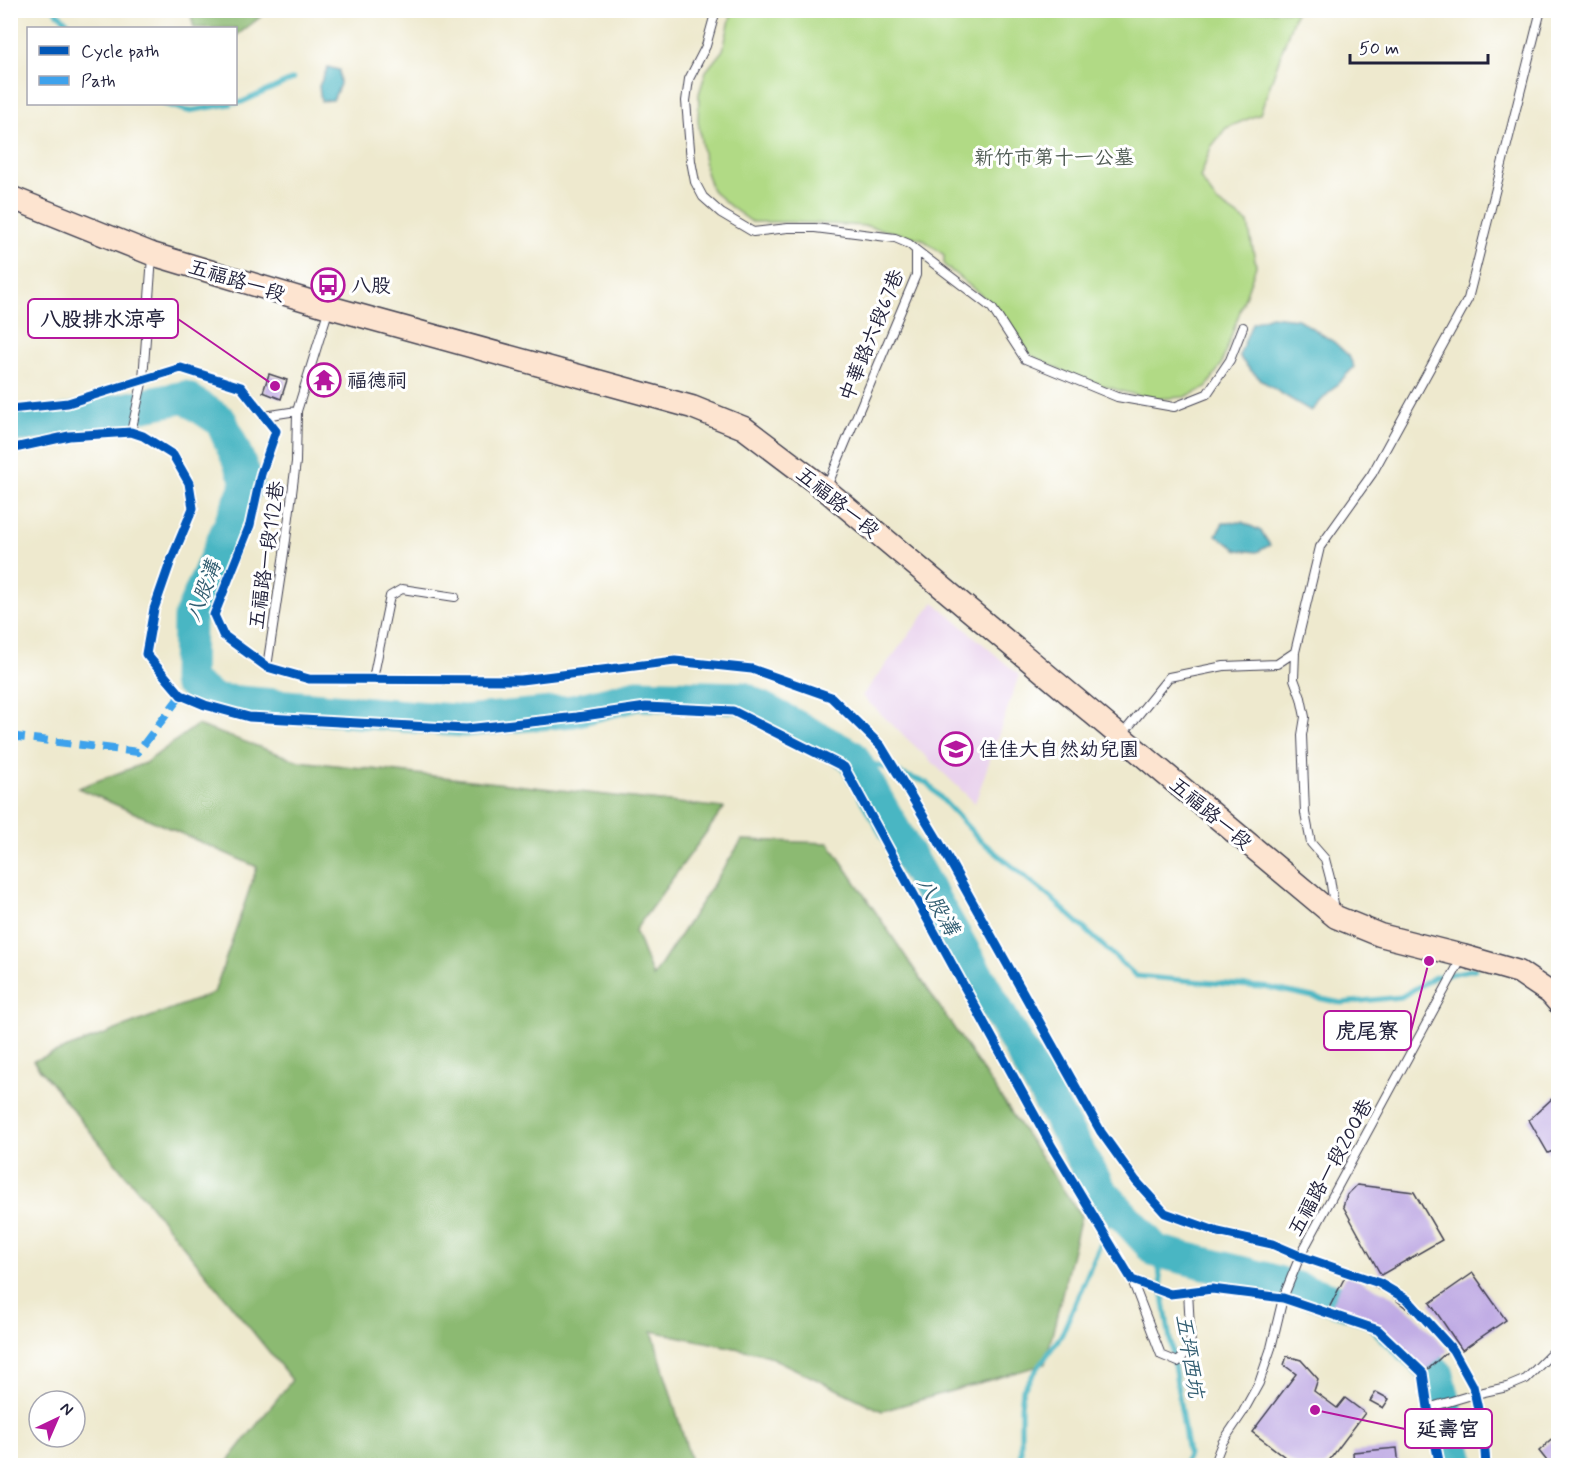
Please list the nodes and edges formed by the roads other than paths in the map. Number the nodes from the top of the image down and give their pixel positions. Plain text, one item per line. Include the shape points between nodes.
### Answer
1 (716, 10) edge
2 (1541, 10) edge
3 (10, 197) edge
4 (916, 250) junction
5 (153, 254) junction
6 (329, 307) junction
7 (1243, 327) dead end
8 (143, 379) junction
9 (10, 409) edge
10 (297, 411) junction
11 (264, 416) junction
12 (131, 432) junction
13 (10, 449) edge
14 (826, 490) junction
15 (455, 597) dead end
16 (1294, 652) junction
17 (267, 667) junction
18 (373, 680) junction
19 (1120, 736) junction
20 (1336, 917) junction
21 (1463, 956) junction
22 (1556, 994) edge
23 (1300, 1256) junction
24 (1132, 1280) junction
25 (1188, 1291) junction
26 (1284, 1298) junction
27 (1558, 1347) edge
28 (1475, 1394) junction
29 (1428, 1408) junction
30 (1213, 1466) edge
31 (1440, 1466) edge
32 (1486, 1466) edge

1 - 4 lane, 中華路六段67巷 via 706,46 689,80 686,101 691,161 703,197 753,232 815,228 895,238
2 - 16 lane via 1468,299 1371,474 1320,547
3 - 5 main road, 五福路一段
4 - 7 lane via 992,308 1025,359 1117,397 1173,407 1207,394 1230,360
4 - 14 lane, 中華路六段67巷 via 916,275
5 - 6 main road, 五福路一段
5 - 8 lane
6 - 10 lane, 五福路一段112巷
6 - 14 main road, 五福路一段 via 692,407 744,428
8 - 9 lane via 68,403
8 - 11 lane via 181,368 241,387
8 - 12 lane
10 - 11 lane
10 - 17 lane, 五福路一段112巷 via 296,462
11 - 17 lane via 276,431 250,525 214,615 223,635
12 - 13 lane via 69,436
12 - 24 lane via 173,455 189,483 193,508 154,609 147,654 181,695 249,717 466,729 646,707 733,711 844,767 1051,1145
14 - 19 main road, 五福路一段
15 - 18 lane via 402,589 390,596
16 - 19 lane via 1277,664 1224,666 1170,677
16 - 20 lane via 1294,678 1305,717 1305,813 1311,843 1328,869
17 - 18 lane via 309,679
18 - 23 lane via 521,680 675,661 752,669 831,698 889,758 1101,1132 1136,1181 1166,1213
19 - 20 main road, 五福路一段
20 - 21 main road, 五福路一段 via 1380,935
21 - 22 main road, 五福路一段 via 1519,972
21 - 23 lane, 五福路一段200巷
23 - 26 lane, 五福路一段200巷
23 - 28 lane via 1379,1283 1408,1300 1453,1350
24 - 25 lane via 1170,1294
24 - 25 lane via 1161,1355 1178,1362 1191,1347
25 - 26 lane via 1212,1289
26 - 29 lane via 1378,1330 1423,1373
26 - 30 lane, 五福路一段200巷 via 1259,1383 1222,1443
27 - 28 lane via 1526,1379 1507,1388
28 - 29 lane
28 - 32 lane
29 - 31 lane

